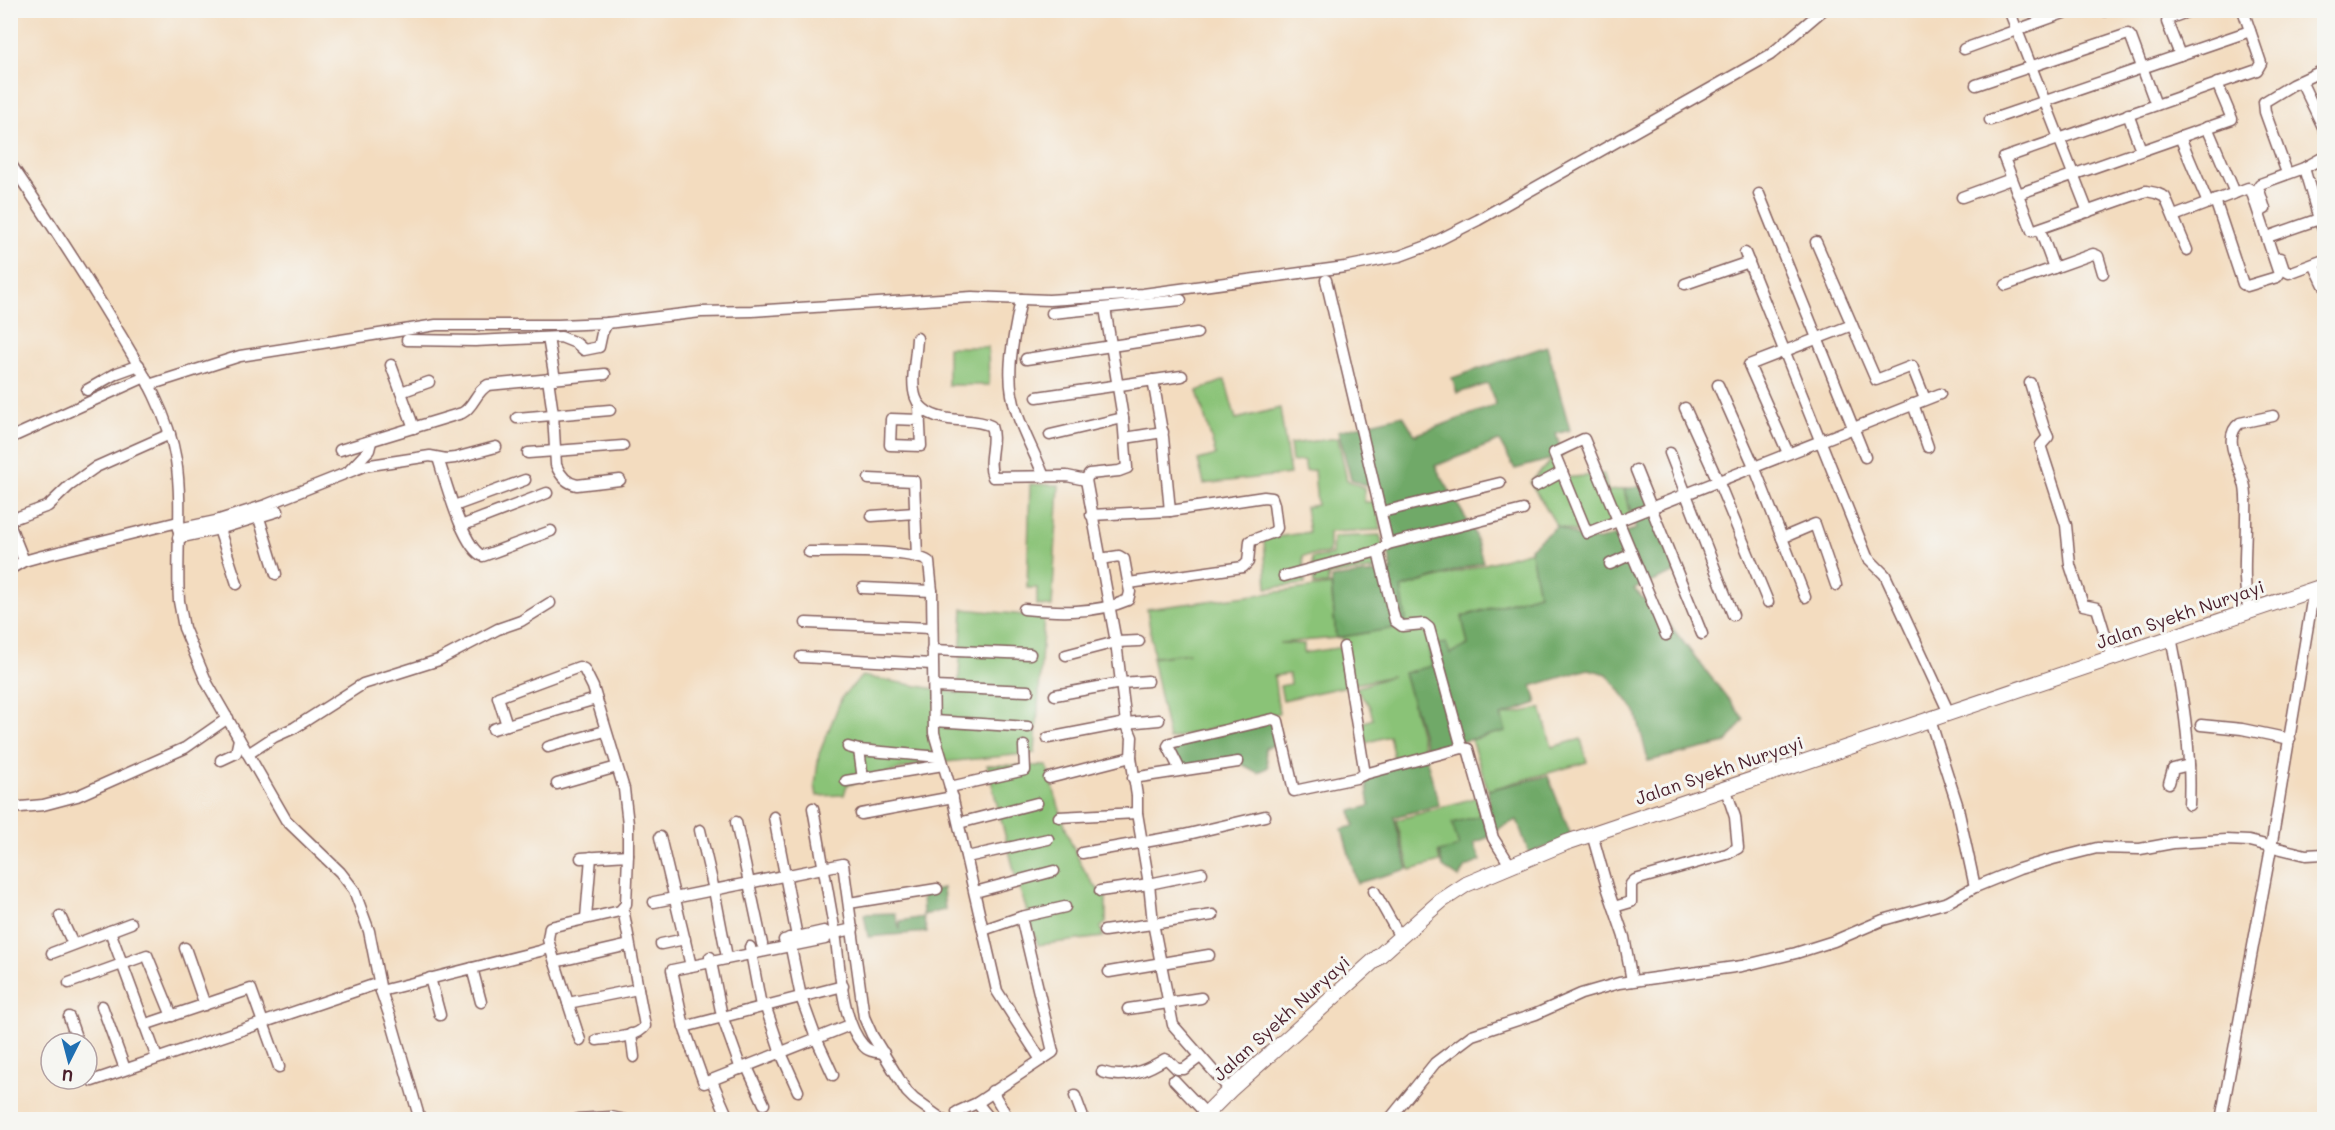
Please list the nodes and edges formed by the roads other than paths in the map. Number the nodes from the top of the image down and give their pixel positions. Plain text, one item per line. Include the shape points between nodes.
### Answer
1 (2009, 10) edge
2 (2072, 10) edge
3 (2192, 10) edge
4 (2242, 10) edge
5 (1821, 11) edge
6 (2017, 29) junction
7 (2250, 31) junction
8 (1964, 49) dead end
9 (2180, 55) junction
10 (2032, 66) junction
11 (2143, 68) junction
12 (2325, 70) edge
13 (2301, 81) junction
14 (2217, 83) junction
15 (1976, 86) dead end
16 (2046, 101) junction
17 (2156, 105) junction
18 (2128, 114) junction
19 (1990, 120) dead end
20 (2207, 127) junction
21 (2325, 129) edge
22 (2180, 137) junction
23 (2059, 138) junction
24 (2141, 150) junction
25 (2325, 157) edge
26 (10, 163) edge
27 (2304, 168) junction
28 (2287, 173) junction
29 (2073, 174) junction
30 (2011, 179) junction
31 (2235, 193) junction
32 (1759, 194) dead end
33 (2018, 194) junction
34 (1962, 197) dead end
35 (2211, 202) junction
36 (2088, 212) junction
37 (2320, 213) edge
38 (2174, 216) junction
39 (2040, 230) junction
40 (2325, 232) edge
41 (2273, 235) junction
42 (1816, 242) dead end
43 (2187, 250) dead end
44 (2320, 262) edge
45 (2054, 268) junction
46 (2103, 273) dead end
47 (1326, 280) dead end
48 (1685, 284) dead end
49 (2006, 285) dead end
50 (2325, 285) edge
51 (1021, 299) junction
52 (1181, 300) dead end
53 (1105, 308) junction
54 (1052, 313) dead end
55 (607, 323) junction
56 (1852, 325) junction
57 (1197, 333) dead end
58 (548, 338) junction
59 (917, 338) dead end
60 (1819, 338) junction
61 (407, 340) dead end
62 (1110, 344) junction
63 (1785, 352) junction
64 (1026, 359) dead end
65 (139, 365) junction
66 (391, 365) dead end
67 (605, 374) dead end
68 (1182, 376) dead end
69 (551, 379) junction
70 (1154, 380) junction
71 (147, 381) junction
72 (429, 382) dead end
73 (2030, 383) dead end
74 (1718, 385) dead end
75 (1118, 386) junction
76 (87, 390) dead end
77 (400, 392) junction
78 (1940, 394) dead end
79 (1037, 397) dead end
80 (1925, 399) junction
81 (1913, 404) junction
82 (919, 406) junction
83 (1685, 408) dead end
84 (610, 410) dead end
85 (553, 414) junction
86 (2273, 416) dead end
87 (517, 418) dead end
88 (1123, 418) junction
89 (920, 420) dead end
90 (1853, 427) junction
91 (414, 428) junction
92 (1163, 432) junction
93 (170, 434) junction
94 (1050, 435) dead end
95 (10, 438) edge
96 (1125, 438) junction
97 (1820, 440) junction
98 (371, 442) junction
99 (623, 446) dead end
100 (496, 447) dead end
101 (1928, 447) dead end
102 (340, 450) dead end
103 (555, 452) junction
104 (528, 453) dead end
105 (1670, 453) dead end
106 (1788, 453) junction
107 (1865, 457) dead end
108 (438, 458) junction
109 (1754, 466) junction
110 (1636, 470) dead end
111 (350, 471) junction
112 (1562, 472) junction
113 (1044, 477) junction
114 (869, 479) dead end
115 (525, 480) dead end
116 (620, 480) dead end
117 (1086, 480) junction
118 (1718, 481) junction
119 (1500, 483) dead end
120 (1536, 486) dead end
121 (547, 493) dead end
122 (1686, 494) junction
123 (454, 506) junction
124 (1652, 507) junction
125 (1523, 510) dead end
126 (278, 511) dead end
127 (1170, 512) junction
128 (1382, 512) junction
129 (915, 513) junction
130 (1091, 515) junction
131 (872, 516) dead end
132 (259, 518) junction
133 (10, 520) edge
134 (1619, 520) junction
135 (10, 526) edge
136 (460, 526) junction
137 (219, 529) junction
138 (178, 530) junction
139 (551, 531) dead end
140 (1782, 538) junction
141 (1388, 544) junction
142 (1378, 551) junction
143 (808, 552) dead end
144 (1632, 554) junction
145 (916, 557) junction
146 (1100, 559) junction
147 (24, 561) junction
148 (1610, 564) dead end
149 (10, 569) edge
150 (276, 574) dead end
151 (1284, 576) dead end
152 (1129, 583) junction
153 (237, 584) dead end
154 (1836, 585) dead end
155 (2319, 587) edge
156 (863, 588) dead end
157 (932, 591) junction
158 (1805, 597) dead end
159 (1768, 602) dead end
160 (550, 603) dead end
161 (1109, 605) junction
162 (1024, 609) dead end
163 (2248, 611) junction
164 (1733, 615) dead end
165 (806, 622) dead end
166 (931, 628) junction
167 (1702, 634) dead end
168 (1666, 635) dead end
169 (2171, 637) junction
170 (1138, 641) dead end
171 (1116, 642) junction
172 (1344, 647) dead end
173 (932, 650) junction
174 (1030, 654) dead end
175 (1065, 655) dead end
176 (801, 657) dead end
177 (2112, 657) junction
178 (932, 664) junction
179 (1148, 681) dead end
180 (1121, 683) junction
181 (934, 687) junction
182 (1028, 691) dead end
183 (1055, 695) dead end
184 (596, 699) junction
185 (1949, 713) junction
186 (228, 718) junction
187 (1159, 720) dead end
188 (1930, 720) junction
189 (934, 721) junction
190 (1126, 723) junction
191 (507, 725) junction
192 (2201, 725) dead end
193 (1028, 727) dead end
194 (492, 729) dead end
195 (605, 731) junction
196 (1048, 738) dead end
197 (239, 739) junction
198 (2290, 739) junction
199 (1024, 746) dead end
200 (548, 747) dead end
201 (1462, 748) junction
202 (248, 754) junction
203 (1131, 757) junction
204 (221, 760) dead end
205 (941, 761) junction
206 (1238, 762) dead end
207 (2189, 765) junction
208 (617, 767) junction
209 (1180, 770) junction
210 (1365, 774) junction
211 (863, 778) junction
212 (1049, 778) dead end
213 (1133, 778) junction
214 (846, 781) dead end
215 (2169, 783) dead end
216 (557, 784) dead end
217 (1725, 787) junction
218 (951, 792) junction
219 (1037, 803) dead end
220 (2188, 805) dead end
221 (10, 808) edge
222 (813, 808) dead end
223 (1137, 813) junction
224 (861, 814) dead end
225 (774, 816) dead end
226 (1264, 816) dead end
227 (1059, 817) dead end
228 (736, 822) dead end
229 (958, 823) junction
230 (700, 830) dead end
231 (1592, 834) junction
232 (660, 837) dead end
233 (1048, 839) dead end
234 (1142, 843) junction
235 (2271, 848) junction
236 (1082, 853) dead end
237 (2325, 854) edge
238 (628, 855) junction
239 (967, 857) junction
240 (1509, 865) junction
241 (824, 867) junction
242 (1054, 871) dead end
243 (1202, 873) dead end
244 (786, 874) junction
245 (750, 882) junction
246 (1149, 884) junction
247 (1975, 887) junction
248 (938, 889) dead end
249 (714, 890) junction
250 (1100, 891) dead end
251 (1374, 891) dead end
252 (975, 892) junction
253 (676, 897) junction
254 (654, 902) dead end
255 (849, 903) junction
256 (1065, 906) dead end
257 (1614, 907) junction
258 (620, 911) junction
259 (1214, 915) dead end
260 (60, 916) dead end
261 (1021, 917) junction
262 (586, 918) junction
263 (130, 923) dead end
264 (1154, 923) junction
265 (853, 929) junction
266 (983, 930) junction
267 (110, 931) junction
268 (1104, 931) dead end
269 (832, 933) junction
270 (1400, 938) junction
271 (685, 939) junction
272 (792, 940) junction
273 (73, 944) junction
274 (661, 944) dead end
275 (762, 944) junction
276 (629, 945) junction
277 (550, 947) junction
278 (185, 948) dead end
279 (750, 950) junction
280 (726, 952) junction
281 (52, 953) dead end
282 (1209, 955) dead end
283 (710, 958) junction
284 (555, 962) junction
285 (691, 962) junction
286 (1161, 963) junction
287 (122, 965) junction
288 (472, 968) junction
289 (1109, 972) dead end
290 (430, 978) junction
291 (1631, 978) junction
292 (69, 983) dead end
293 (843, 986) junction
294 (380, 987) junction
295 (638, 988) junction
296 (801, 997) junction
297 (1201, 998) dead end
298 (481, 1002) dead end
299 (1168, 1002) junction
300 (568, 1003) junction
301 (204, 1005) junction
302 (763, 1005) junction
303 (102, 1006) dead end
304 (1128, 1009) dead end
305 (441, 1015) dead end
306 (172, 1016) junction
307 (722, 1016) junction
308 (69, 1017) dead end
309 (263, 1022) junction
310 (144, 1025) junction
311 (850, 1025) junction
312 (684, 1027) junction
313 (74, 1031) edge
314 (631, 1034) junction
315 (816, 1038) junction
316 (580, 1040) dead end
317 (597, 1040) dead end
318 (782, 1053) junction
319 (884, 1053) junction
320 (1200, 1057) junction
321 (634, 1058) dead end
322 (157, 1059) junction
323 (1041, 1060) junction
324 (279, 1067) dead end
325 (744, 1068) junction
326 (125, 1069) junction
327 (1102, 1072) dead end
328 (833, 1074) dead end
329 (99, 1078) edge
330 (1174, 1080) dead end
331 (712, 1081) junction
332 (1230, 1090) junction
333 (798, 1091) dead end
334 (992, 1091) junction
335 (1075, 1096) dead end
336 (976, 1103) junction
337 (764, 1104) dead end
338 (957, 1112) dead end
339 (1206, 1117) edge
340 (420, 1119) edge
341 (578, 1119) edge
342 (626, 1119) edge
343 (729, 1119) edge
344 (943, 1119) edge
345 (992, 1119) edge
346 (1009, 1119) edge
347 (1084, 1119) edge
348 (1389, 1119) edge
349 (2221, 1119) edge

1 - 6 street
2 - 6 street
3 - 9 street via 2167,22
4 - 7 street
5 - 51 street via 1770,55 1488,214 1400,256 1179,290
6 - 8 street
6 - 10 street
7 - 9 street
7 - 14 street via 2259,67
9 - 11 street
10 - 11 street via 2128,34
10 - 15 street
10 - 16 street
11 - 16 street
11 - 17 street
12 - 13 street
13 - 21 street
13 - 28 street via 2266,99 2264,105
14 - 17 street
14 - 20 street via 2232,119
16 - 19 street
16 - 23 street
17 - 18 street
18 - 23 street
18 - 24 street
20 - 22 street
20 - 31 street
22 - 24 street
22 - 35 street
23 - 29 street
23 - 30 street via 2004,158
24 - 29 street
25 - 27 street
26 - 65 street
27 - 28 street
27 - 37 street
28 - 41 street via 2258,187
29 - 33 street
29 - 36 street
30 - 33 street
30 - 34 street
31 - 35 street
31 - 35 street via 2251,190 2277,277 2243,284
32 - 60 street
33 - 39 street via 2030,228 2034,232
35 - 38 street
36 - 38 street via 2146,191 2165,197
36 - 39 street
37 - 40 street
37 - 41 street
38 - 43 street
39 - 45 street
41 - 44 street via 2286,273
42 - 56 street via 1827,253
44 - 50 street
45 - 46 street via 2093,254 2098,256
45 - 49 street
47 - 128 street
48 - 63 street via 1747,257
51 - 55 street via 972,297 729,310
51 - 113 street via 1011,359 1011,389
52 - 53 street
53 - 54 street
53 - 62 street
55 - 58 street via 599,347 594,350 584,350 561,337
55 - 71 street via 436,325 240,356
56 - 60 street
56 - 80 street via 1876,380 1912,366
57 - 62 street
58 - 61 street
58 - 69 street
59 - 82 street via 914,395
60 - 63 street
60 - 90 street
62 - 64 street
62 - 75 street
63 - 97 street
63 - 106 street via 1749,365
65 - 71 street
65 - 76 street
66 - 77 street
67 - 69 street
68 - 70 street
69 - 85 street
69 - 91 street via 488,385 480,389 467,410
70 - 75 street
70 - 92 street
71 - 93 street
71 - 95 street
72 - 77 street
73 - 177 street via 2048,437 2041,448 2067,525 2070,565 2083,605 2097,608
74 - 109 street
75 - 79 street
75 - 88 street
77 - 91 street
78 - 80 street
80 - 81 street
81 - 90 street
81 - 101 street
82 - 89 street
82 - 113 street via 924,413 991,426 993,477
83 - 118 street
84 - 85 street
85 - 87 street
85 - 103 street
86 - 163 street via 2236,425 2232,438 2246,488 2243,583
88 - 94 street
88 - 96 street
90 - 97 street
90 - 107 street
91 - 98 street
92 - 96 street
92 - 127 street
93 - 133 street via 96,467 45,508
93 - 138 street via 178,481
96 - 117 street via 1126,468 1089,474
97 - 106 street
97 - 185 street via 1867,557 1885,575
98 - 102 street
98 - 111 street via 369,450
99 - 103 street
100 - 108 street via 455,458
103 - 104 street
103 - 116 street via 559,473 570,484
105 - 122 street
106 - 109 street
108 - 111 street via 406,459
108 - 123 street
109 - 118 street
109 - 140 street
110 - 124 street
111 - 138 street via 266,505
112 - 120 street
112 - 134 street via 1587,533
112 - 134 street via 1554,453 1584,439
113 - 117 street
114 - 129 street via 914,481
115 - 123 street
117 - 130 street
118 - 122 street
118 - 159 street
119 - 128 street
121 - 136 street
122 - 124 street
122 - 164 street
123 - 136 street
124 - 134 street
124 - 167 street
125 - 141 street
126 - 132 street
127 - 130 street
127 - 152 street via 1270,496 1277,528 1250,540 1248,562 1243,567
128 - 141 street
129 - 131 street
129 - 145 street
130 - 146 street
132 - 137 street
132 - 150 street
134 - 144 street
135 - 147 street
136 - 139 street via 474,551 483,556
137 - 138 street
137 - 153 street
138 - 147 street
138 - 186 street via 181,614 207,683
140 - 154 street via 1815,524
140 - 158 street
141 - 142 street
142 - 151 street
142 - 201 street via 1395,621 1402,626 1424,624 1429,628
143 - 145 street
144 - 148 street
144 - 168 street
145 - 157 street via 929,562
146 - 152 street via 1123,557
146 - 161 street
147 - 149 street
152 - 161 street via 1130,599
155 - 163 main road, Jalan Syekh Nuryayi
155 - 198 street
156 - 157 street
157 - 166 street
160 - 202 street via 439,660 363,684
161 - 162 street via 1062,612
161 - 171 street
163 - 169 main road, Jalan Syekh Nuryayi
165 - 166 street
166 - 173 street
169 - 177 main road, Jalan Syekh Nuryayi
169 - 207 street via 2183,697
170 - 171 street
171 - 175 street
171 - 180 street
172 - 210 street
173 - 174 street
173 - 178 street
176 - 178 street
177 - 185 main road, Jalan Syekh Nuryayi
178 - 181 street
179 - 180 street
180 - 183 street
180 - 190 street
181 - 182 street
181 - 189 street
184 - 191 street
184 - 191 street via 587,672 579,667 498,697
184 - 195 street
185 - 188 main road, Jalan Syekh Nuryayi
186 - 197 street
186 - 221 street via 177,752 77,796
187 - 190 street
188 - 217 main road, Jalan Syekh Nuryayi
188 - 247 street via 1957,804
189 - 193 street
189 - 205 street
190 - 196 street
190 - 203 street via 1132,737
191 - 194 street
192 - 198 street
195 - 200 street
195 - 208 street
197 - 202 street
197 - 204 street via 236,753
198 - 235 street
199 - 218 street via 1025,770
201 - 210 street
201 - 240 street via 1468,749 1493,838
202 - 294 street via 286,820 354,890 369,931
203 - 212 street
203 - 213 street
205 - 211 street
205 - 211 street via 853,749
205 - 218 street
206 - 209 street
207 - 215 street via 2173,769
207 - 220 street
208 - 216 street
208 - 238 street via 626,801
209 - 210 street via 1170,743 1274,719 1278,721 1294,791
209 - 213 street
211 - 214 street
213 - 223 street
217 - 231 main road, Jalan Syekh Nuryayi
217 - 257 street via 1735,817 1738,848 1635,880 1631,884 1630,902
218 - 224 street
218 - 229 street
219 - 229 street
222 - 241 street
223 - 227 street
223 - 234 street
225 - 244 street
226 - 234 street
228 - 245 street
229 - 239 street
230 - 249 street
231 - 240 main road, Jalan Syekh Nuryayi
231 - 257 street
232 - 253 street
233 - 239 street
234 - 236 street
234 - 246 street
235 - 237 street via 2306,855
235 - 247 street via 2249,841 2226,840 2140,849 2097,848 2019,869
235 - 349 street
238 - 258 street via 626,904
238 - 262 street via 586,858
239 - 252 street
240 - 270 main road, Jalan Syekh Nuryayi via 1441,901
241 - 244 street
241 - 255 street via 843,864
241 - 269 street
242 - 252 street
243 - 246 street
244 - 245 street
244 - 272 street
245 - 249 street
245 - 275 street
246 - 250 street
246 - 264 street
247 - 291 street via 1948,902 1883,920 1796,953 1742,966
248 - 255 street
249 - 253 street
249 - 280 street
251 - 270 street
252 - 266 street
253 - 254 street
253 - 271 street
255 - 265 street
256 - 261 street
257 - 291 street
258 - 262 street
258 - 276 street via 624,914
259 - 264 street
260 - 273 street
261 - 266 street
261 - 323 street via 1053,1052
262 - 277 street via 550,927
263 - 267 street
264 - 268 street
264 - 286 street
265 - 269 street
265 - 319 street via 864,1017
266 - 323 street via 997,990
267 - 273 street
267 - 287 street
269 - 272 street via 825,939
269 - 293 street
270 - 332 main road, Jalan Syekh Nuryayi
271 - 274 street
271 - 285 street
272 - 275 street
272 - 279 street
272 - 296 street
273 - 281 street
275 - 279 street
276 - 284 street
276 - 295 street
277 - 284 street
277 - 288 street
278 - 301 street
279 - 280 street
279 - 283 street
279 - 302 street
280 - 283 street
282 - 286 street
283 - 285 street
283 - 307 street
284 - 300 street
285 - 312 street via 672,970
286 - 289 street
286 - 299 street
287 - 292 street
287 - 306 street via 147,955
287 - 310 street
288 - 290 street
288 - 298 street
290 - 294 street
290 - 305 street
291 - 348 street via 1472,1035 1435,1063
293 - 296 street
293 - 311 street
294 - 309 street
294 - 340 street
295 - 300 street
295 - 314 street via 645,1026
296 - 302 street
296 - 315 street
297 - 299 street
299 - 304 street
299 - 320 street via 1175,1030
300 - 316 street
301 - 306 street
301 - 309 street via 250,989
302 - 307 street
302 - 318 street
303 - 326 street
306 - 310 street
307 - 312 street
307 - 325 street
308 - 313 street
309 - 322 street
309 - 324 street
310 - 322 street
311 - 315 street
311 - 319 street via 863,1047
312 - 331 street via 704,1083
314 - 317 street
314 - 321 street
315 - 318 street
315 - 328 street
318 - 325 street
318 - 333 street
319 - 344 street via 907,1092
320 - 327 street via 1184,1069 1177,1069 1169,1060 1124,1075
320 - 332 street
322 - 326 street
323 - 334 street
325 - 331 street
325 - 337 street
326 - 329 street
330 - 339 street
331 - 343 street
332 - 339 main road, Jalan Syekh Nuryayi
334 - 336 street
334 - 346 street
335 - 347 street
336 - 338 street
336 - 345 street
341 - 342 street

